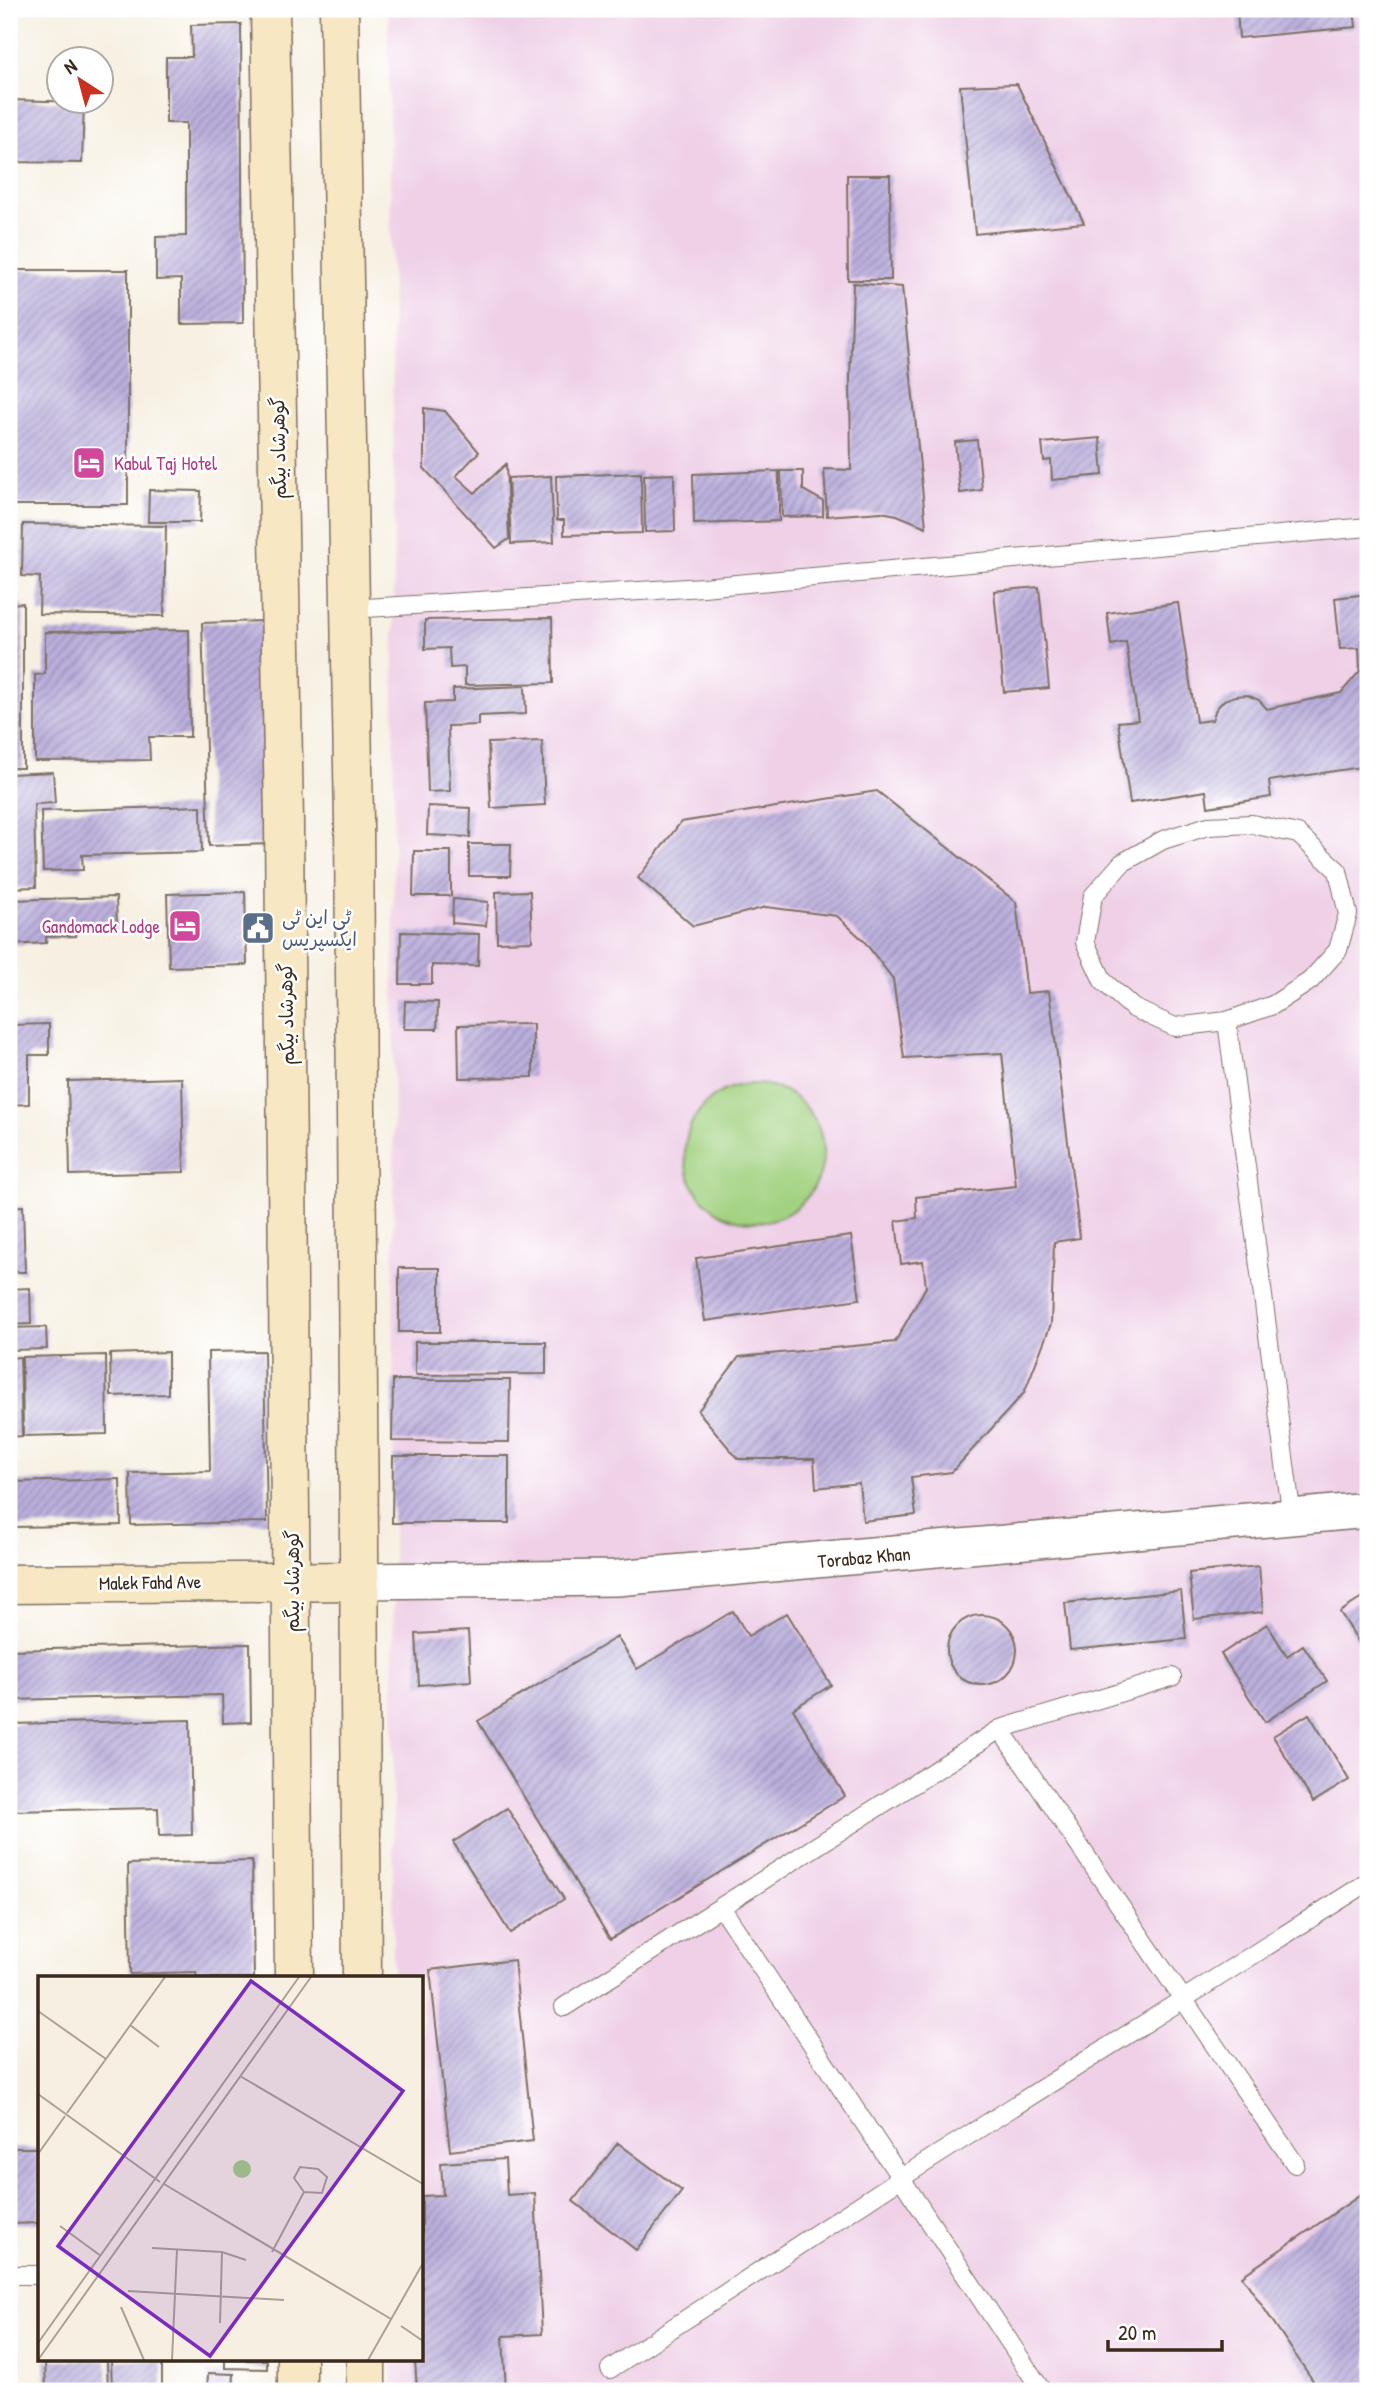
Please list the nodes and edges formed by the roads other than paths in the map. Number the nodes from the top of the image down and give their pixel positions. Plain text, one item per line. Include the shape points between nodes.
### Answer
1 (270, 9) edge
2 (339, 9) edge
3 (1368, 527) edge
4 (350, 609) junction
5 (1227, 1021) junction
6 (1368, 1510) edge
7 (1292, 1518) junction
8 (292, 1581) junction
9 (358, 1581) junction
10 (9, 1584) edge
11 (1172, 1677) dead end
12 (1000, 1729) junction
13 (1368, 1882) edge
14 (721, 1907) junction
15 (294, 1976) edge
16 (362, 1976) edge
17 (1183, 2000) junction
18 (564, 2007) dead end
19 (1295, 2164) dead end
20 (901, 2178) junction
21 (9, 2275) edge
22 (38, 2275) edge
23 (297, 2362) edge
24 (366, 2362) edge
25 (610, 2369) dead end
26 (297, 2391) edge
27 (366, 2391) edge
28 (1042, 2391) edge

1 - 8 main road, گوهرشاد بیگم
2 - 4 main road
3 - 4 lane via 703,587
4 - 9 main road
5 - 5 lane via 1273,1005 1310,981 1338,950 1348,914 1338,871 1298,834 1252,824 1208,826 1163,840 1122,863 1093,896 1086,942 1103,981 1133,1008 1175,1027
5 - 7 lane
6 - 7 street, Torabaz Khan
7 - 9 street, Torabaz Khan via 617,1578
8 - 9 main road, Malek Fahd Ave
8 - 10 main road, Malek Fahd Ave
8 - 15 main road, گوهرشاد بیگم
9 - 16 main road
11 - 12 lane
12 - 14 lane
12 - 17 lane
13 - 17 lane
14 - 18 lane
14 - 20 lane
17 - 19 lane
17 - 20 lane
20 - 25 lane
20 - 28 lane
21 - 22 lane
23 - 26 main road
24 - 27 main road

